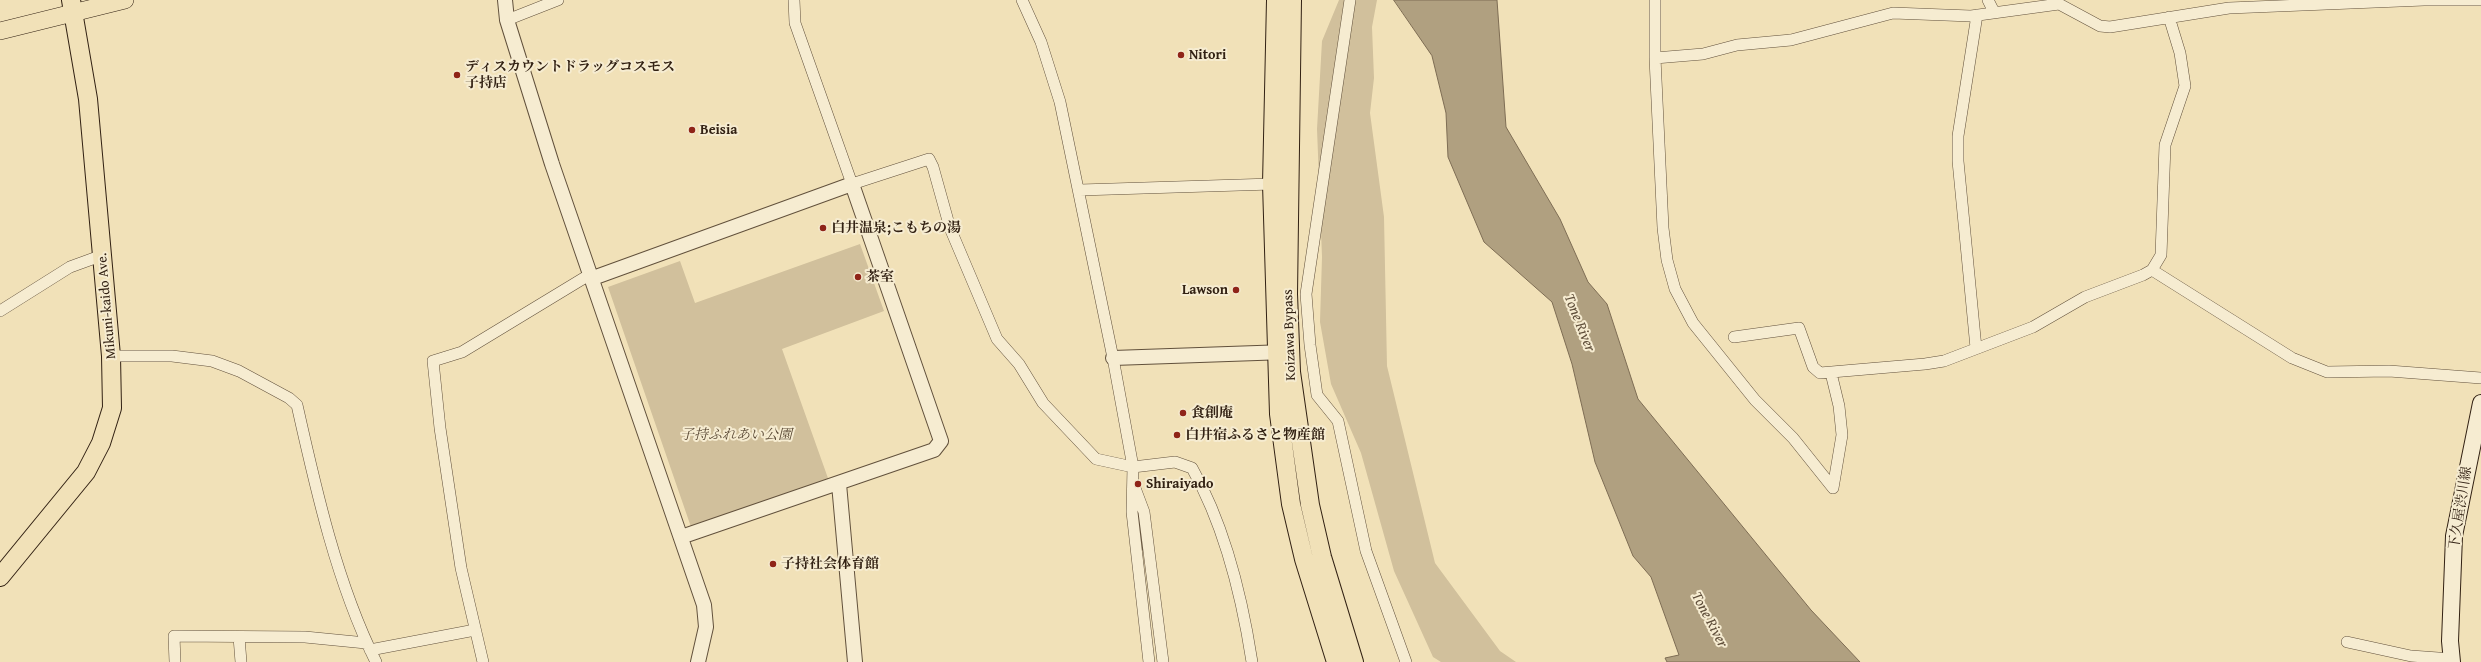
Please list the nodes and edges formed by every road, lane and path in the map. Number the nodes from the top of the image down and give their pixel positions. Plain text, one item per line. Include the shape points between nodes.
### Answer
1 (126, 0) edge
2 (505, 0) edge
3 (558, 0) edge
4 (794, 0) edge
5 (1022, 0) edge
6 (1276, 0) edge
7 (1292, 0) edge
8 (1350, 0) edge
9 (1655, 0) edge
10 (1988, 0) edge
11 (2424, 0) edge
12 (2481, 0) edge
13 (2228, 4) edge
14 (72, 6) edge
15 (1994, 12) junction
16 (1977, 16) junction
17 (2169, 16) junction
18 (507, 20) junction
19 (0, 31) edge
20 (1655, 58) junction
21 (852, 184) junction
22 (1272, 184) junction
23 (1080, 190) junction
24 (103, 255) junction
25 (2152, 270) junction
26 (593, 278) junction
27 (0, 311) edge
28 (1734, 337) dead end
29 (1976, 348) junction
30 (1283, 352) junction
31 (111, 356) junction
32 (1113, 358) junction
33 (1831, 373) junction
34 (2481, 378) edge
35 (2481, 402) edge
36 (1133, 467) junction
37 (1133, 481) junction
38 (839, 484) junction
39 (681, 537) junction
40 (0, 577) edge
41 (476, 630) junction
42 (239, 637) junction
43 (2347, 642) dead end
44 (368, 647) junction
45 (2452, 661) edge
46 (175, 662) edge
47 (241, 662) edge
48 (376, 662) edge
49 (483, 662) edge
50 (698, 662) edge
51 (855, 662) edge
52 (1149, 662) edge
53 (1163, 662) edge
54 (1252, 662) edge
55 (1336, 662) edge
56 (1354, 662) edge
57 (1406, 662) edge

1 - 14 main road
2 - 18 street
3 - 18 street
4 - 21 street via 795,23
5 - 23 street via 1041,42 1058,95
6 - 22 highway, Koizawa Bypass
7 - 30 highway, Koizawa Bypass via 1288,294
8 - 57 street via 1306,294 1310,346 1316,395 1338,421 1366,552
9 - 20 street
10 - 15 street
11 - 12 street
11 - 13 street
13 - 17 street
14 - 19 main road
14 - 24 highway, Mikuni-kaido Ave. via 88,99
15 - 16 street
15 - 17 street via 2059,4 2100,26 2110,27 2123,27
16 - 20 street via 1893,13 1791,40 1737,45 1703,54
16 - 29 street via 1958,136 1958,161
17 - 25 street via 2180,52 2185,86 2166,144 2161,255
18 - 26 street via 552,164
20 - 33 street via 1663,228 1671,274 1682,306 1756,400 1793,438 1833,488 1842,436 1839,406
21 - 26 street
21 - 36 street via 928,159 933,167 950,228 997,339 1019,364 1043,403 1096,459
21 - 38 street via 941,441 934,450
22 - 23 street
22 - 30 highway, Koizawa Bypass
23 - 32 street
24 - 27 street via 70,267
24 - 31 highway, Mikuni-kaido Ave.
25 - 29 street via 2085,297 2033,327
25 - 34 street via 2310,367 2327,372 2389,371
26 - 39 street
26 - 41 street via 584,278 462,352 433,361 440,428 461,568
28 - 33 street via 1799,328 1816,372
29 - 33 street via 1944,361
30 - 32 street
30 - 55 highway, Koizawa Bypass via 1279,414 1291,504 1304,559
30 - 56 highway, Koizawa Bypass via 1292,386 1310,505 1322,557
31 - 40 highway, Mikuni-kaido Ave. via 112,408 101,443 86,472
31 - 44 street via 172,356 212,361 238,371 289,398 297,405 342,580
32 - 36 street
35 - 45 main road, 下久屋渋川線 via 2454,536
36 - 37 street
36 - 54 street via 1175,462 1192,468 1223,541 1247,627
37 - 52 street via 1132,512
37 - 53 street via 1144,512
38 - 39 street
38 - 51 street
39 - 50 street via 704,605 706,627
41 - 44 street
41 - 49 street
42 - 44 street via 305,637
42 - 46 street via 174,636
42 - 47 street
43 - 45 street via 2411,656
44 - 48 street

